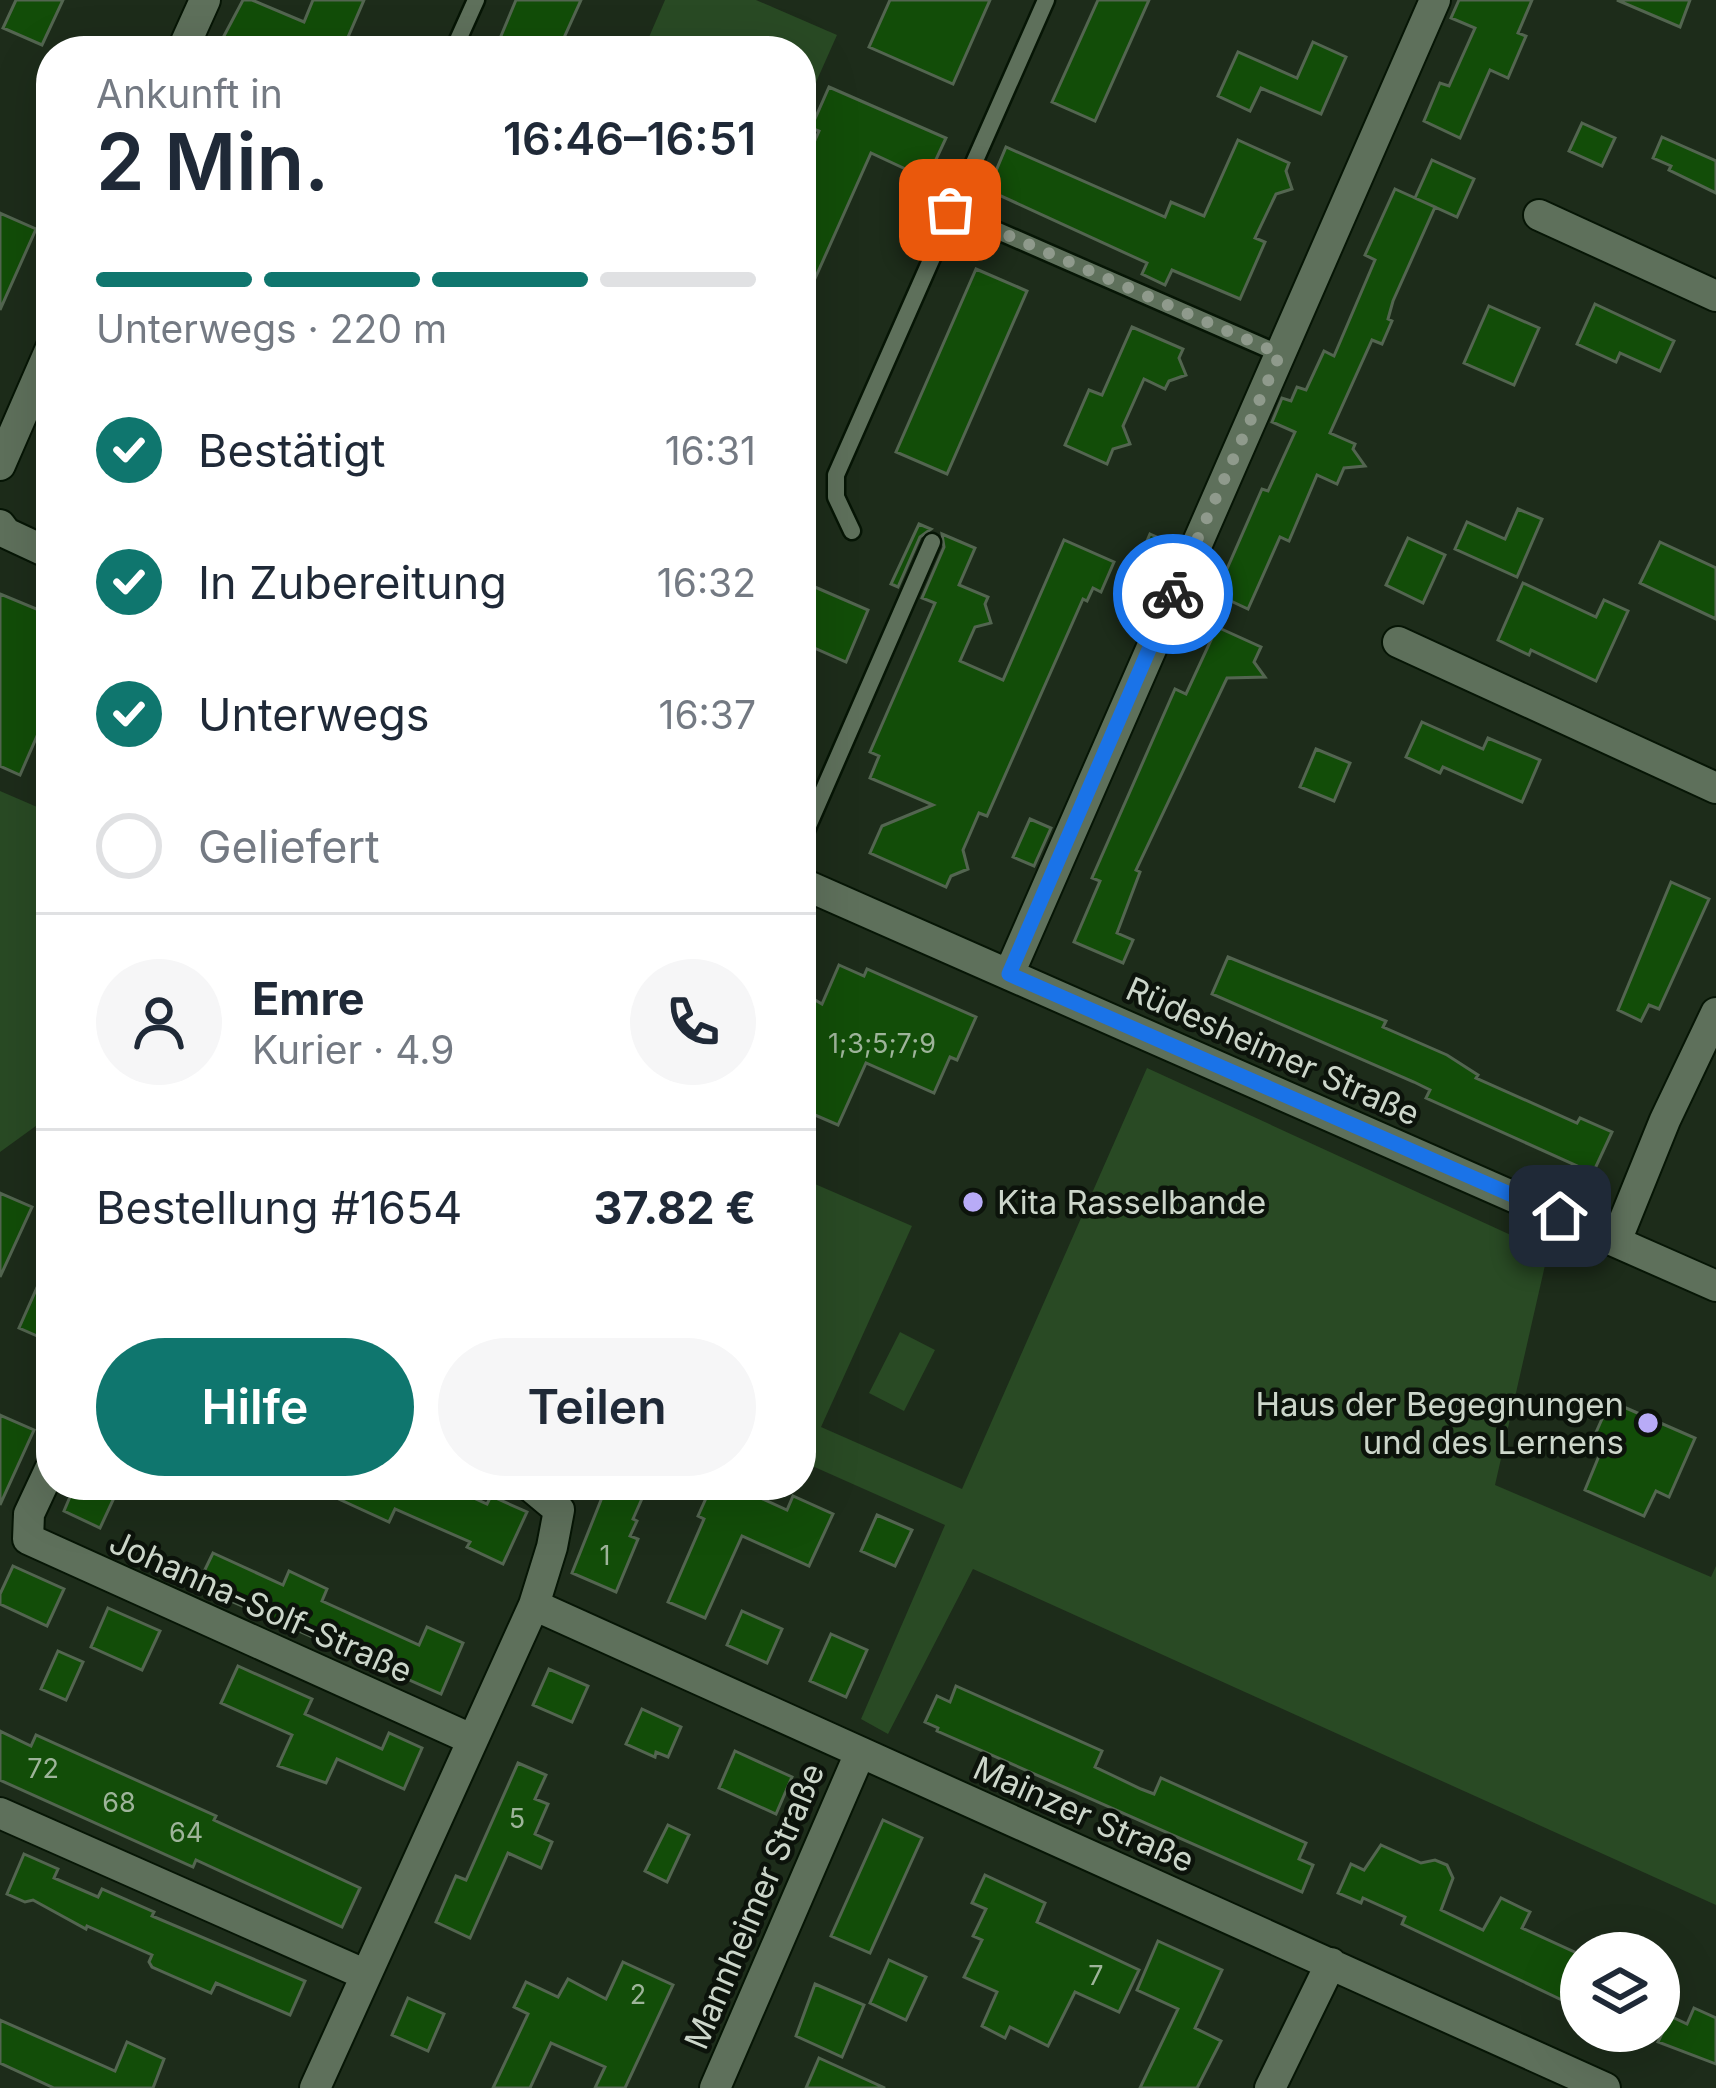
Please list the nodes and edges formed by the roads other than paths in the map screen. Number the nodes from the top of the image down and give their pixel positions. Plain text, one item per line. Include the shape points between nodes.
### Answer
1 (205, 0) edge
2 (474, 0) edge
3 (1046, 0) edge
4 (1435, 0) edge
5 (189, 36) edge
6 (459, 36) edge
7 (950, 210) junction
8 (1539, 215) dead end
9 (1716, 296) edge
10 (1280, 354) junction
11 (36, 382) edge
12 (0, 465) edge
13 (0, 525) edge
14 (852, 531) dead end
15 (932, 542) dead end
16 (36, 547) edge
17 (1398, 642) dead end
18 (1716, 788) edge
19 (816, 808) edge
20 (816, 890) edge
21 (1009, 974) junction
22 (1716, 1012) edge
23 (1616, 1241) junction
24 (1716, 1286) edge
25 (36, 1499) edge
26 (547, 1500) edge
27 (534, 1605) junction
28 (471, 1738) junction
29 (860, 1753) junction
30 (0, 1813) edge
31 (1331, 1964) junction
32 (364, 1974) junction
33 (315, 2088) edge
34 (715, 2088) edge
35 (1270, 2088) edge
36 (1605, 2088) edge

1 - 5 street
2 - 6 lane
3 - 7 lane
4 - 10 street
7 - 10 lane
7 - 14 lane via 836,475 836,497
8 - 9 street
10 - 21 street
11 - 12 street
13 - 16 street
15 - 19 lane
17 - 18 street
20 - 21 street, Rüdesheimer Straße
21 - 23 street, Rüdesheimer Straße
22 - 23 street
23 - 24 street, Rüdesheimer Straße
25 - 28 street, Johanna-Solf-Straße via 28,1539
26 - 27 street via 559,1510
27 - 28 street
27 - 29 street, Mainzer Straße
28 - 32 street
29 - 31 street, Mainzer Straße
29 - 34 street, Mannheimer Straße
30 - 32 street
31 - 35 street
31 - 36 street, Mainzer Straße
32 - 33 street

